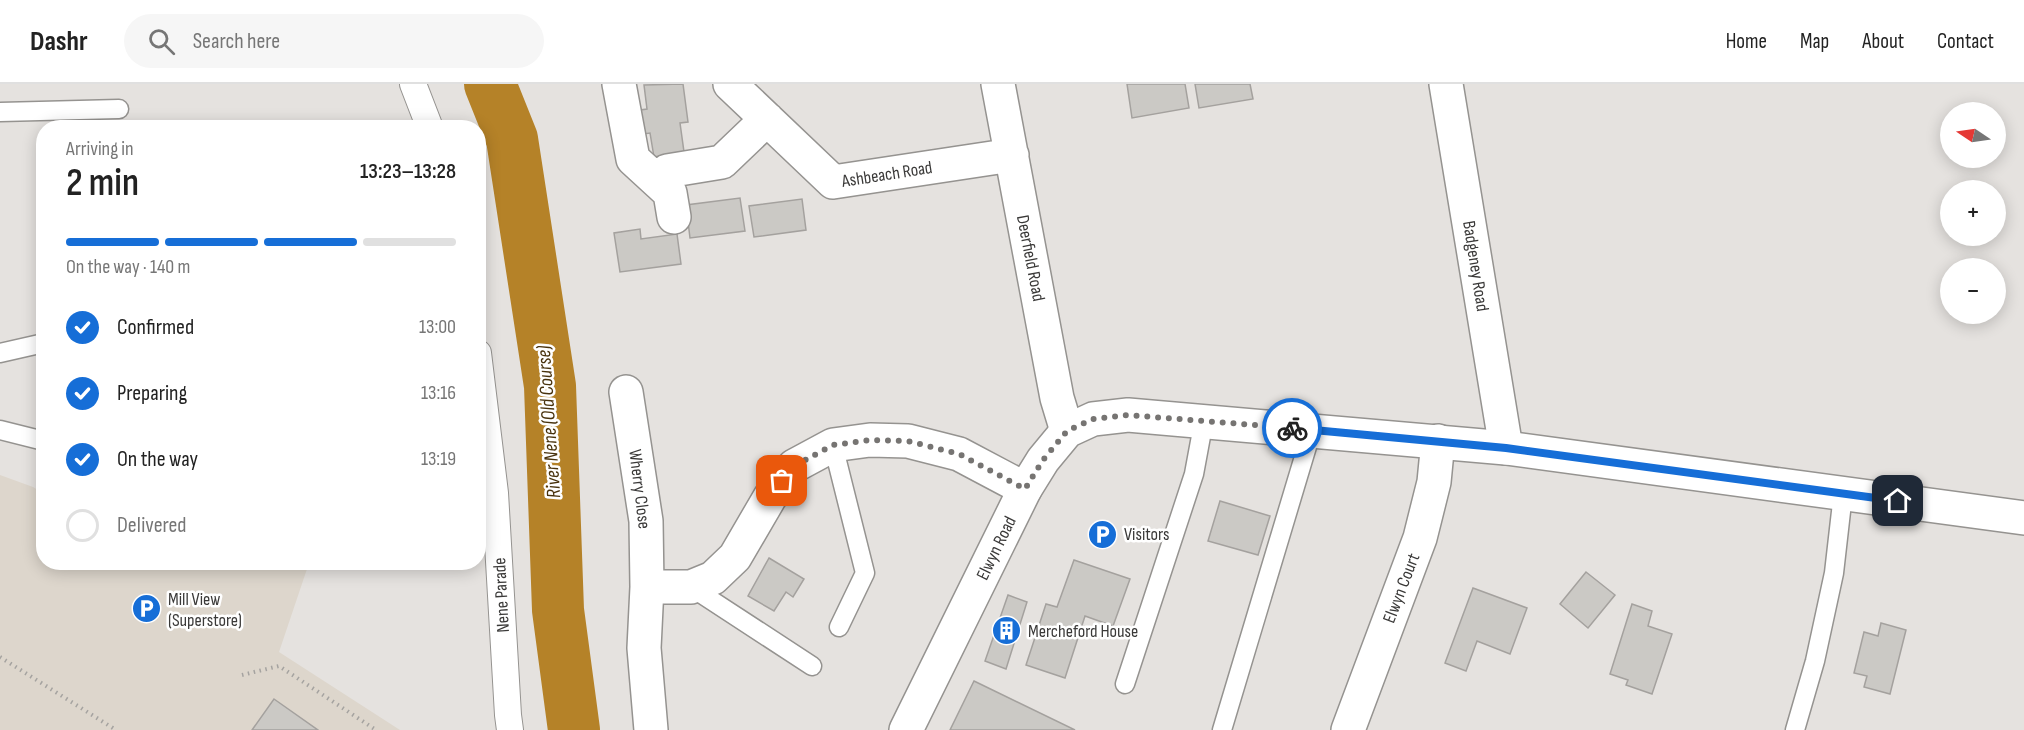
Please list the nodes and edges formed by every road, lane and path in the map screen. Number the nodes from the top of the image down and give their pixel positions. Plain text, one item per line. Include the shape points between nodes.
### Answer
1 (412, 84) edge
2 (619, 84) edge
3 (730, 84) edge
4 (998, 84) edge
5 (1446, 84) edge
6 (118, 110) dead end
7 (0, 112) edge
8 (767, 119) junction
9 (427, 120) edge
10 (1012, 155) junction
11 (657, 181) junction
12 (674, 216) dead end
13 (36, 345) edge
14 (0, 353) edge
15 (626, 392) dead end
16 (486, 419) edge
17 (1204, 420) junction
18 (0, 430) edge
19 (1312, 430) junction
20 (1067, 431) junction
21 (36, 439) edge
22 (1438, 441) junction
23 (833, 445) junction
24 (1506, 448) junction
25 (1025, 489) junction
26 (1843, 494) junction
27 (2024, 518) edge
28 (647, 587) junction
29 (691, 587) junction
30 (839, 627) dead end
31 (0, 657) edge
32 (812, 666) dead end
33 (242, 675) dead end
34 (1125, 684) dead end
35 (116, 730) edge
36 (376, 730) edge
37 (510, 730) edge
38 (651, 730) edge
39 (906, 730) edge
40 (1222, 730) edge
41 (1348, 730) edge
42 (1796, 730) edge

1 - 9 street
2 - 11 street via 633,159
3 - 8 street, Ashbeach Road
4 - 10 street, Deerfield Road
5 - 24 street, Badgeney Road
6 - 7 lane
8 - 10 street, Ashbeach Road via 833,182
8 - 11 street via 722,162 667,171
10 - 20 street, Deerfield Road via 1057,398
11 - 12 street via 670,193
13 - 14 lane
15 - 28 street, Wherry Close via 646,521
16 - 37 street, Nene Parade via 495,493
17 - 19 street, Elwyn Road
17 - 20 street, Elwyn Road via 1128,415 1093,419
17 - 34 lane via 1194,474
18 - 21 lane
19 - 22 street, Elwyn Road
19 - 40 lane
20 - 25 street, Elwyn Road
22 - 24 street, Elwyn Road
22 - 41 street, Elwyn Court via 1434,482 1420,538
23 - 25 street via 870,440 908,441 959,454
23 - 29 street via 794,466 770,496 735,557 713,578
23 - 30 lane via 865,573
24 - 26 street, Elwyn Road
25 - 39 street, Elwyn Road
26 - 27 street, Elwyn Road
26 - 42 lane via 1834,573
28 - 29 street
28 - 38 street, Wherry Close via 644,648
29 - 32 lane
31 - 35 path
33 - 36 path via 279,666

